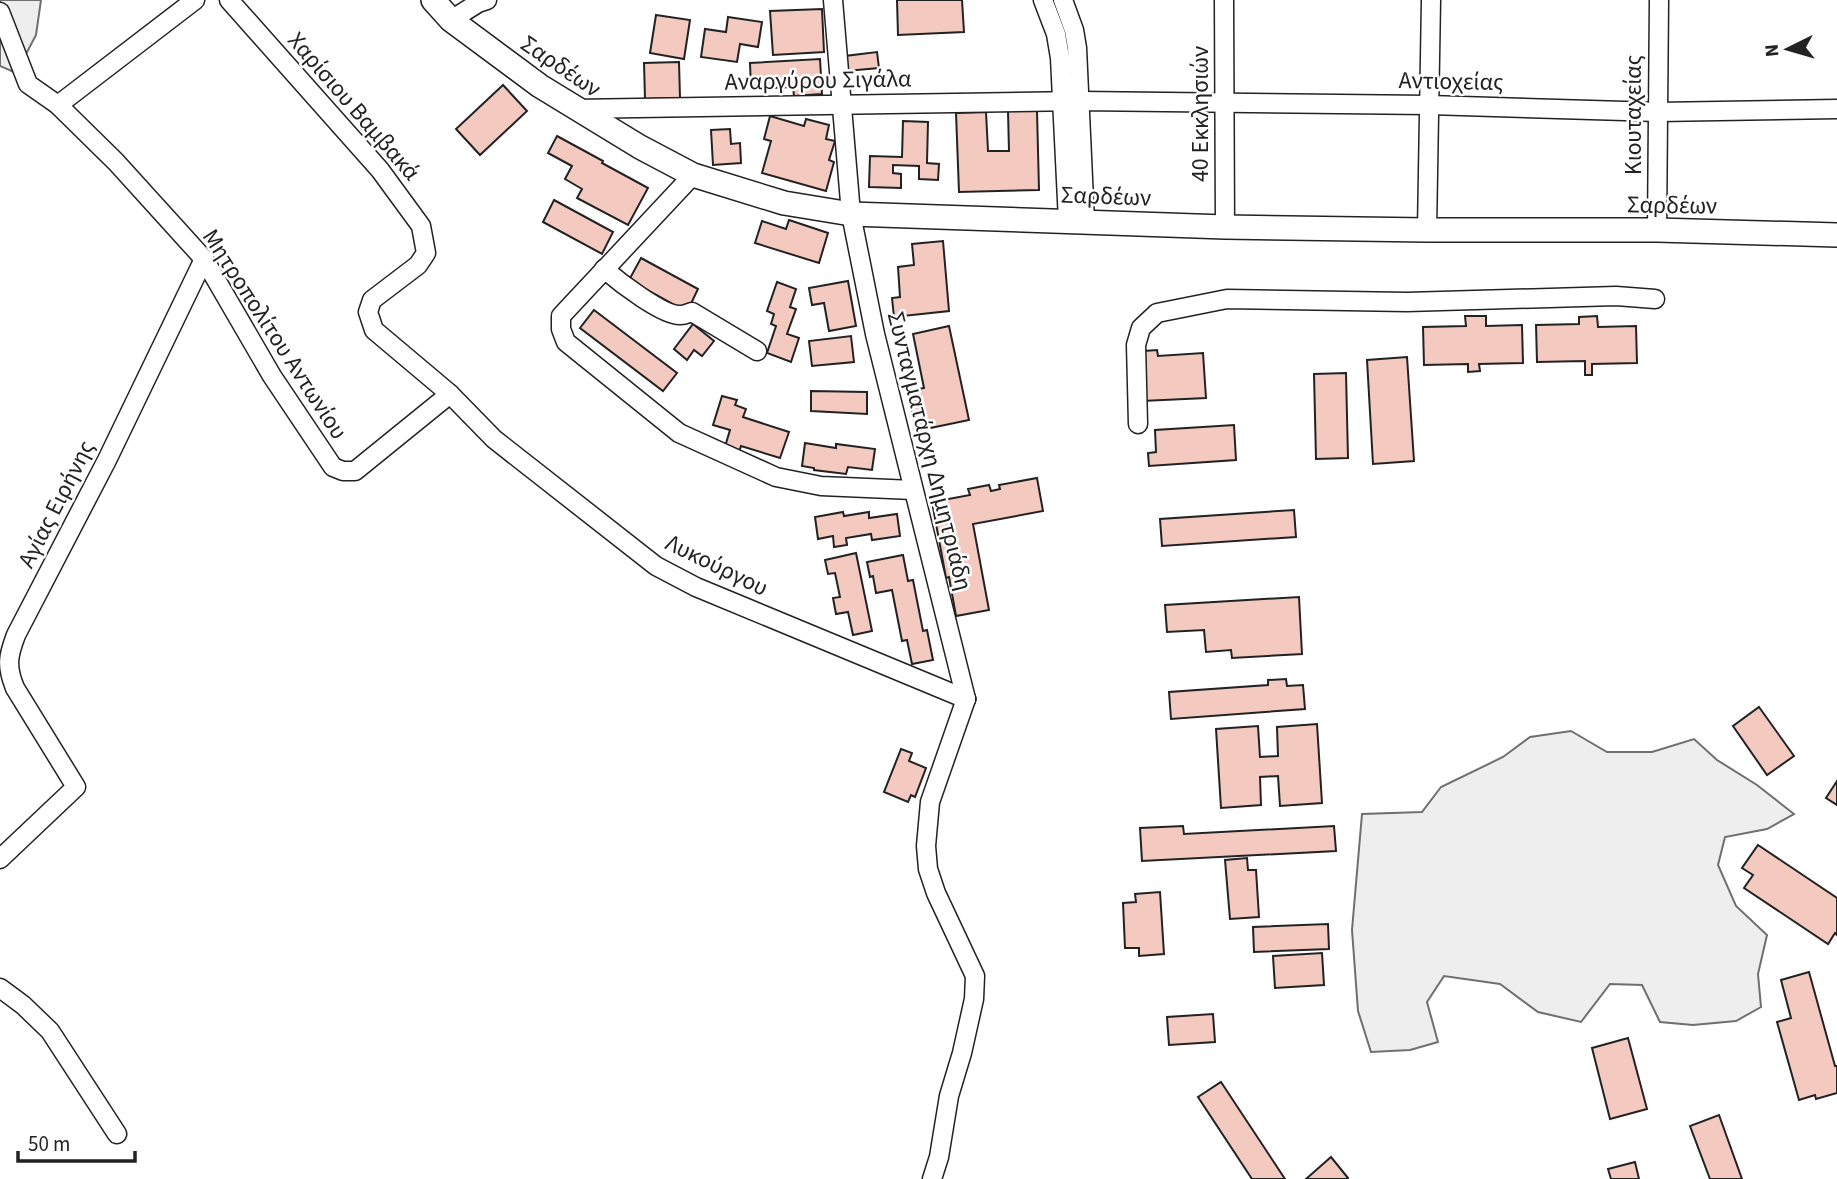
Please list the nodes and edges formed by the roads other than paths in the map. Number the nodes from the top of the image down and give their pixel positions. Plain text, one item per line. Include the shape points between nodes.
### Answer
1 (195, 0) edge
2 (229, 0) edge
3 (433, 0) edge
4 (487, 0) edge
5 (833, 0) edge
6 (1043, 0) edge
7 (1063, 0) edge
8 (1223, 0) edge
9 (1431, 0) edge
10 (1659, 0) edge
11 (0, 12) edge
12 (451, 20) junction
13 (1071, 101) junction
14 (1224, 102) junction
15 (843, 104) junction
16 (1429, 104) junction
17 (58, 105) junction
18 (575, 109) junction
19 (1837, 110) edge
20 (1658, 111) junction
21 (693, 175) junction
22 (851, 214) junction
23 (1077, 221) junction
24 (1225, 227) junction
25 (1427, 230) junction
26 (1657, 230) junction
27 (1837, 235) edge
28 (426, 253) joint
29 (204, 258) junction
30 (604, 269) junction
31 (1655, 299) dead end
32 (757, 351) dead end
33 (450, 394) junction
34 (1138, 424) dead end
35 (913, 490) junction
36 (966, 698) junction
37 (0, 859) edge
38 (0, 988) edge
39 (117, 1134) dead end
40 (932, 1179) edge

1 - 17 street
2 - 28 street, Χαρίσιου Βαμβακά via 380,170 421,226
3 - 12 main road, Σαρδέων
4 - 12 street
5 - 15 street, Συνταγματάρχη Δημητριάδη
6 - 13 street via 1052,19
7 - 13 street via 1074,30
8 - 14 street, 40 Εκκλησιών
9 - 16 street
10 - 20 street, Κιουταχείας
11 - 17 street, Μητροπολίτου Αντωνίου via 28,84
12 - 18 main road, Σαρδέων
13 - 14 street, Αντιοχείας
13 - 15 street, Αναργύρου Σιγάλα
13 - 23 street
14 - 16 street, Αντιοχείας
14 - 24 street, 40 Εκκλησιών
15 - 18 street, Αναργύρου Σιγάλα
15 - 22 street, Συνταγματάρχη Δημητριάδη
16 - 20 street, Αντιοχείας
16 - 25 street
17 - 29 street, Μητροπολίτου Αντωνίου
18 - 21 main road, Σαρδέων
19 - 20 street, Αντιοχείας
20 - 26 street, Κιουταχείας
21 - 22 main road, Σαρδέων via 784,203
21 - 30 street
22 - 23 main road, Σαρδέων
22 - 35 street, Συνταγματάρχη Δημητριάδη
23 - 24 main road, Σαρδέων
24 - 25 main road, Σαρδέων
25 - 26 main road, Σαρδέων
26 - 27 main road, Σαρδέων
28 - 33 street, Λυκούργου via 418,265 372,300 368,312 374,330
29 - 33 street, Μητροπολίτου Αντωνίου via 272,376 333,467 355,471
29 - 37 street, Αγίας Ειρήνης via 9,655 15,688 76,787
30 - 32 street via 663,310 679,316 692,312
30 - 35 street via 561,316 566,342 679,433 776,477 821,486
31 - 34 street via 1227,299 1157,313 1141,328 1136,345
33 - 36 street, Λυκούργου via 494,439 656,566 696,587
35 - 36 street, Συνταγματάρχη Δημητριάδη
36 - 40 street via 930,802 926,846 936,893 975,976 974,999
38 - 39 street via 50,1031

